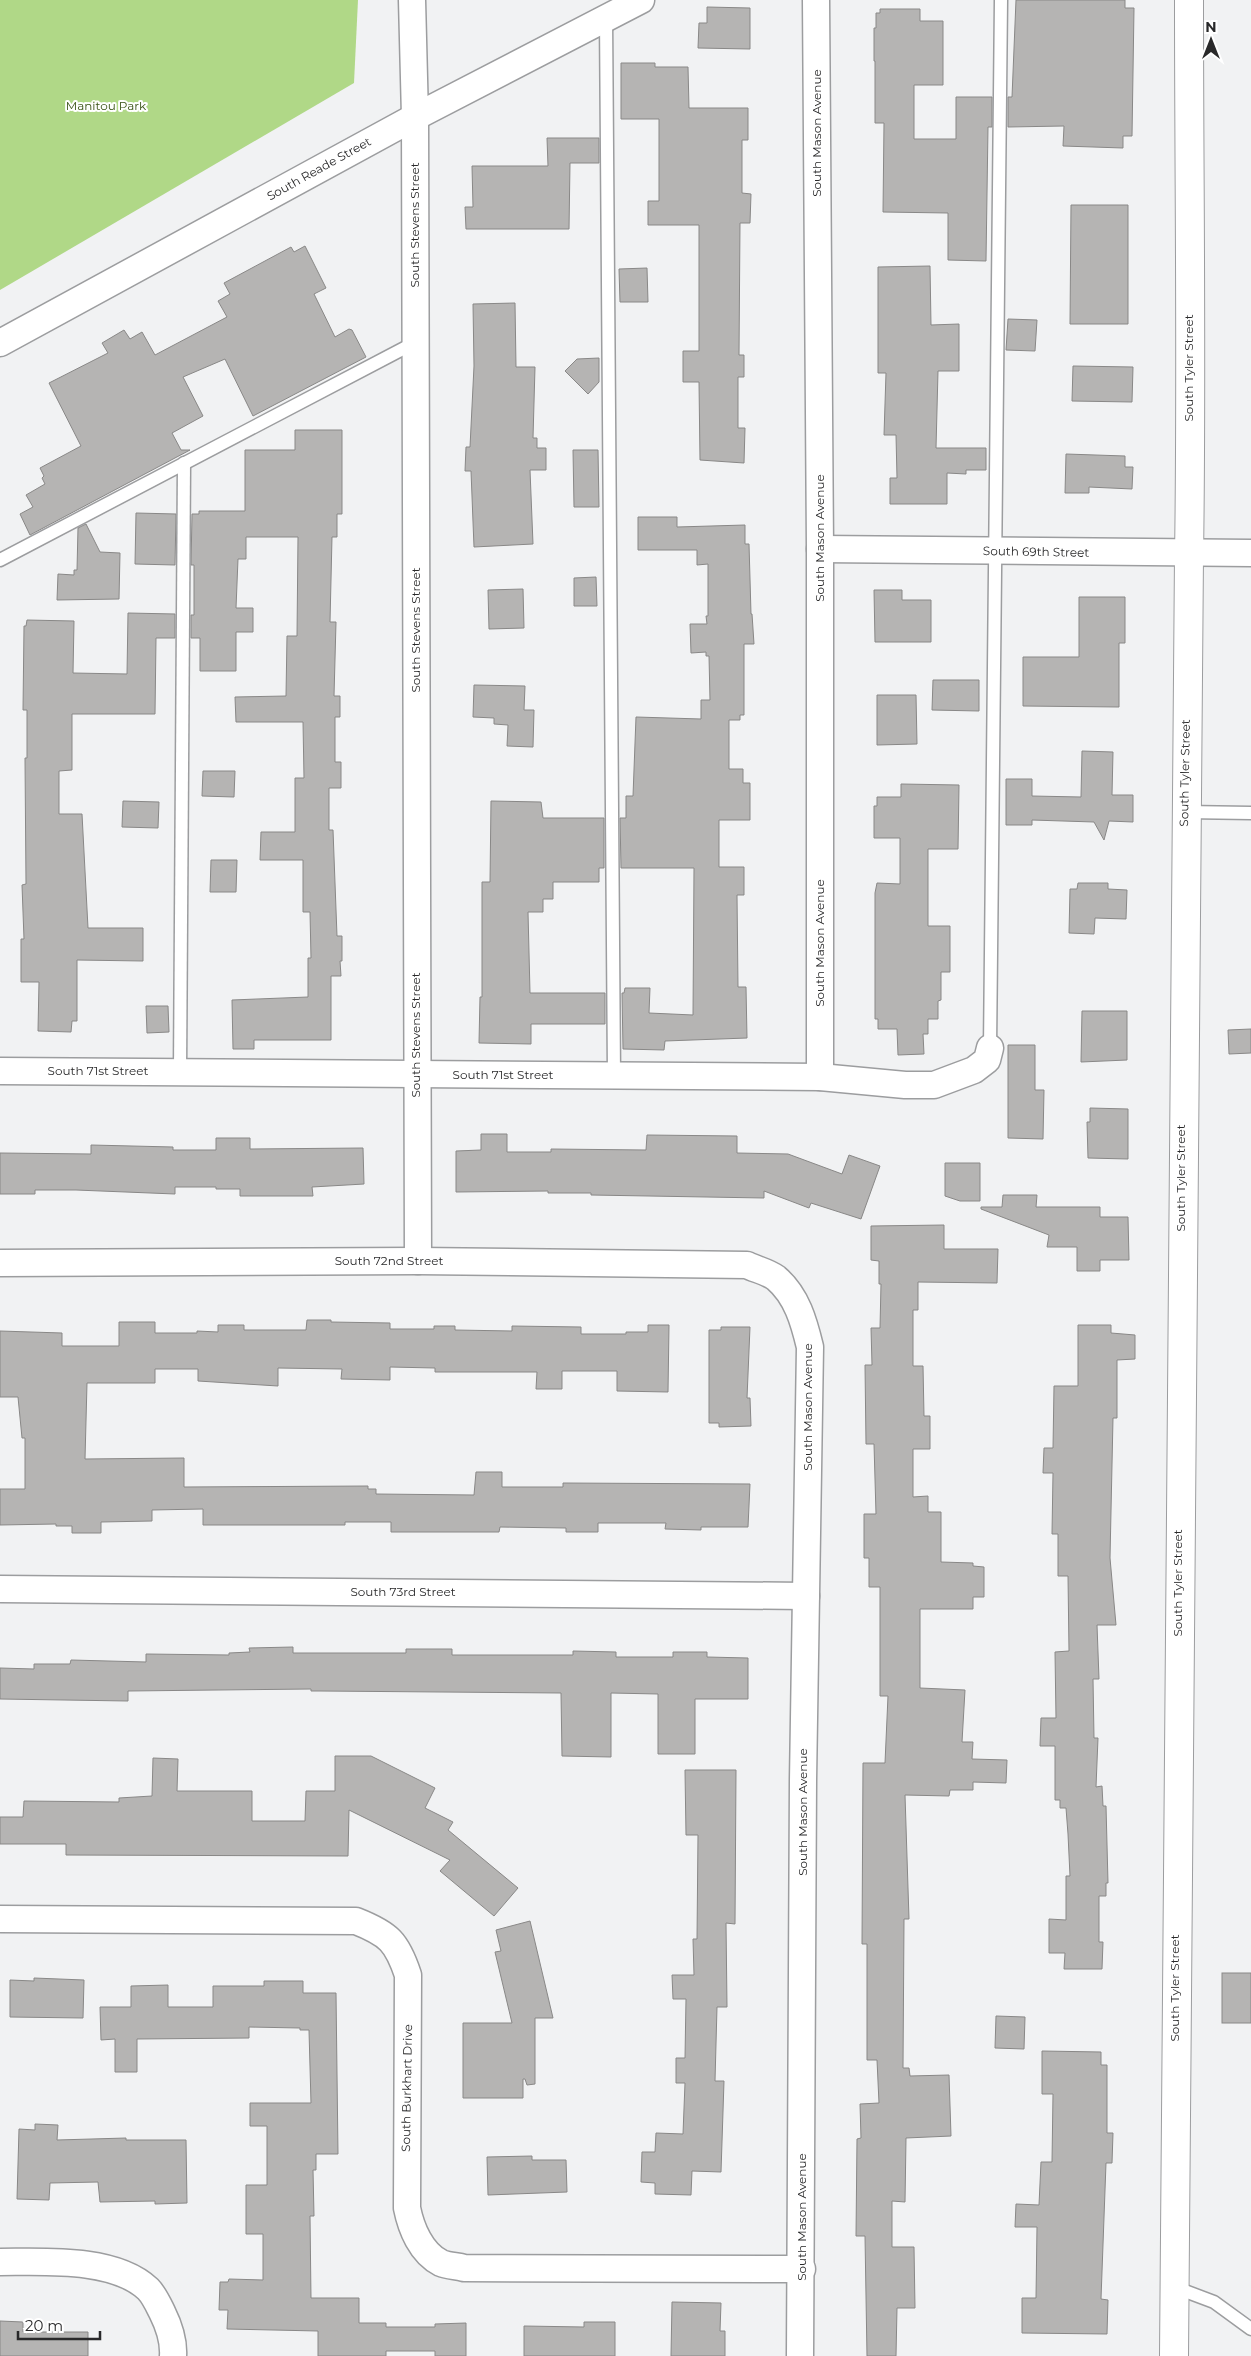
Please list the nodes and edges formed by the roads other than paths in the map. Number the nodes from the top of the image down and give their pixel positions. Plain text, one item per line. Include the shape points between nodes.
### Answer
1 (412, 0) edge
2 (641, 0) edge
3 (816, 0) edge
4 (1001, 0) edge
5 (1189, 0) edge
6 (606, 18) junction
7 (415, 117) junction
8 (416, 342) junction
9 (0, 343) edge
10 (184, 463) junction
11 (820, 549) junction
12 (995, 551) junction
13 (1190, 554) junction
14 (1251, 554) edge
15 (0, 560) edge
16 (1184, 812) junction
17 (1251, 813) edge
18 (990, 1048) joint
19 (0, 1071) edge
20 (180, 1072) junction
21 (416, 1074) junction
22 (614, 1075) junction
23 (820, 1077) junction
24 (418, 1261) junction
25 (0, 1263) edge
26 (775, 1277) joint
27 (0, 1589) edge
28 (806, 1596) junction
29 (0, 1919) edge
30 (0, 2262) edge
31 (802, 2269) junction
32 (1174, 2287) junction
33 (1251, 2329) edge
34 (173, 2356) edge
35 (800, 2356) edge
36 (1174, 2356) edge

1 - 7 street, South Stevens Street
2 - 6 street, South Reade Street
3 - 11 street, South Mason Avenue
4 - 12 lane
5 - 13 street, South Tyler Street
6 - 7 street, South Reade Street
6 - 22 lane
7 - 8 street, South Stevens Street
7 - 9 street, South Reade Street
8 - 10 lane
8 - 21 street, South Stevens Street
10 - 15 lane
10 - 20 lane
11 - 12 street, South 69th Street
11 - 23 street, South Mason Avenue
12 - 13 street, South 69th Street
12 - 18 lane
13 - 14 street, South 69th Street
13 - 16 street, South Tyler Street
16 - 17 lane
16 - 32 street, South Tyler Street
18 - 23 street, South 71st Street via 987,1060 974,1070 934,1084 905,1086
19 - 20 street, South 71st Street
20 - 21 street, South 71st Street
21 - 22 street, South 71st Street
21 - 24 street, South Stevens Street
22 - 23 street, South 71st Street
24 - 25 street, South 72nd Street
24 - 26 street, South 72nd Street via 747,1265
26 - 28 street, South Mason Avenue via 797,1304 810,1347
27 - 28 street, South 73rd Street
28 - 31 street, South Mason Avenue
29 - 31 street, South Burkhart Drive via 356,1921 379,1930 401,1954 408,1975 407,2208 418,2241 433,2257 442,2263 464,2268
30 - 34 street via 91,2265 125,2275 148,2289 167,2323
31 - 35 street, South Mason Avenue
32 - 33 lane via 1214,2302
32 - 36 street, South Tyler Street

